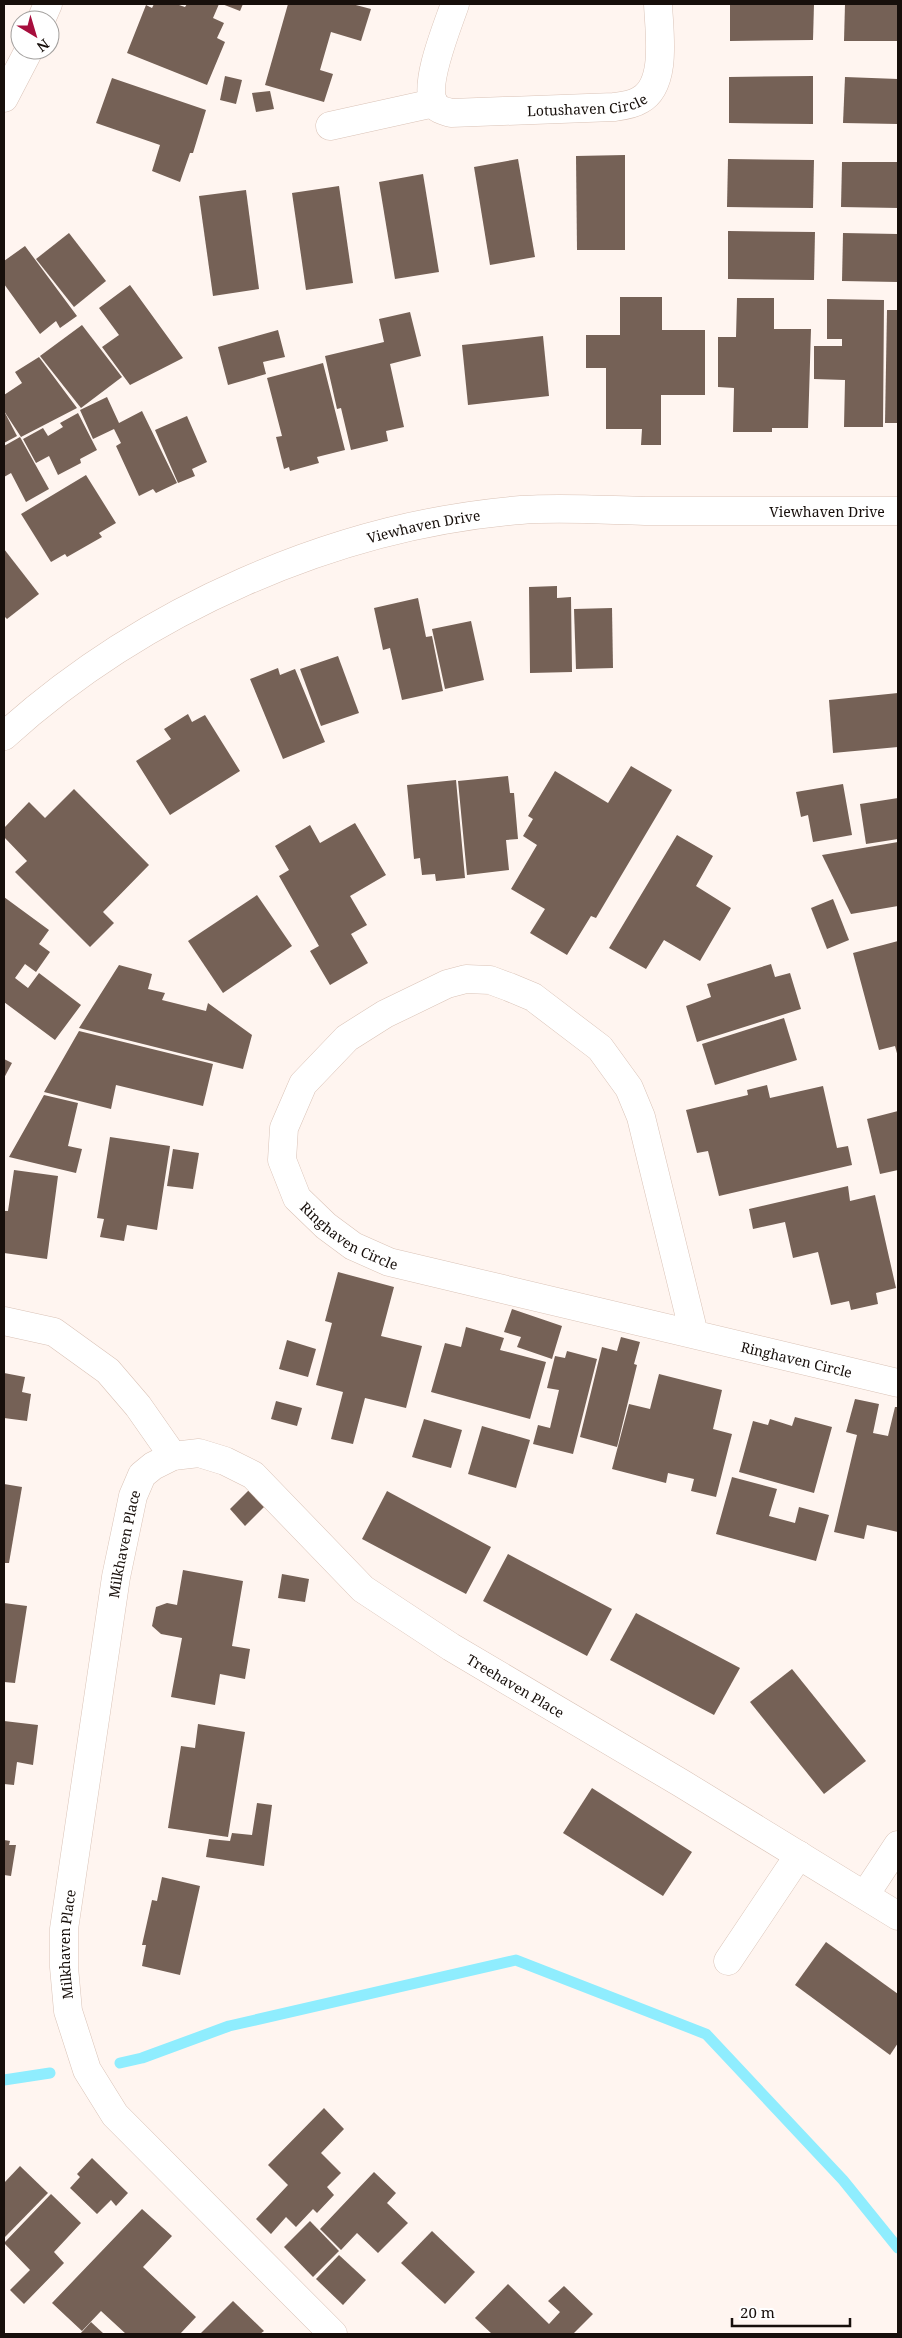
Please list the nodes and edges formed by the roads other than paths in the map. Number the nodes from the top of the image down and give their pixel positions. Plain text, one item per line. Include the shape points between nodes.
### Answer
1 (455, 4) edge
2 (658, 4) edge
3 (23, 60) edge
4 (4, 98) edge
5 (434, 103) junction
6 (330, 126) dead end
7 (898, 511) edge
8 (4, 736) edge
9 (4, 1321) edge
10 (694, 1334) junction
11 (898, 1383) edge
12 (163, 1461) junction
13 (898, 1845) edge
14 (799, 1855) junction
15 (865, 1895) junction
16 (898, 1916) edge
17 (728, 1961) dead end
18 (333, 2334) edge

1 - 5 street via 432,77
2 - 5 street, Lotushaven Circle via 659,74 642,100 614,107 451,113
3 - 4 street
5 - 6 street
7 - 8 street, Viewhaven Drive via 521,510 426,524 328,550 260,574 197,604 113,652 37,706
9 - 12 street via 54,1332 108,1371 138,1406
10 - 10 street, Ringhaven Circle via 641,1117 628,1088 600,1048 533,998 490,980 466,979 447,984 385,1014 347,1038 303,1084 284,1128 282,1160 297,1198 353,1246 389,1262
10 - 11 street, Ringhaven Circle
12 - 14 street, Treehaven Place via 199,1453 253,1475 363,1589 451,1647
12 - 18 street, Milkhaven Place via 142,1475 133,1496 116,1577 64,1929 68,2011 87,2070 115,2115
13 - 15 street
14 - 15 street, Treehaven Place
14 - 17 street
15 - 16 street, Treehaven Place

